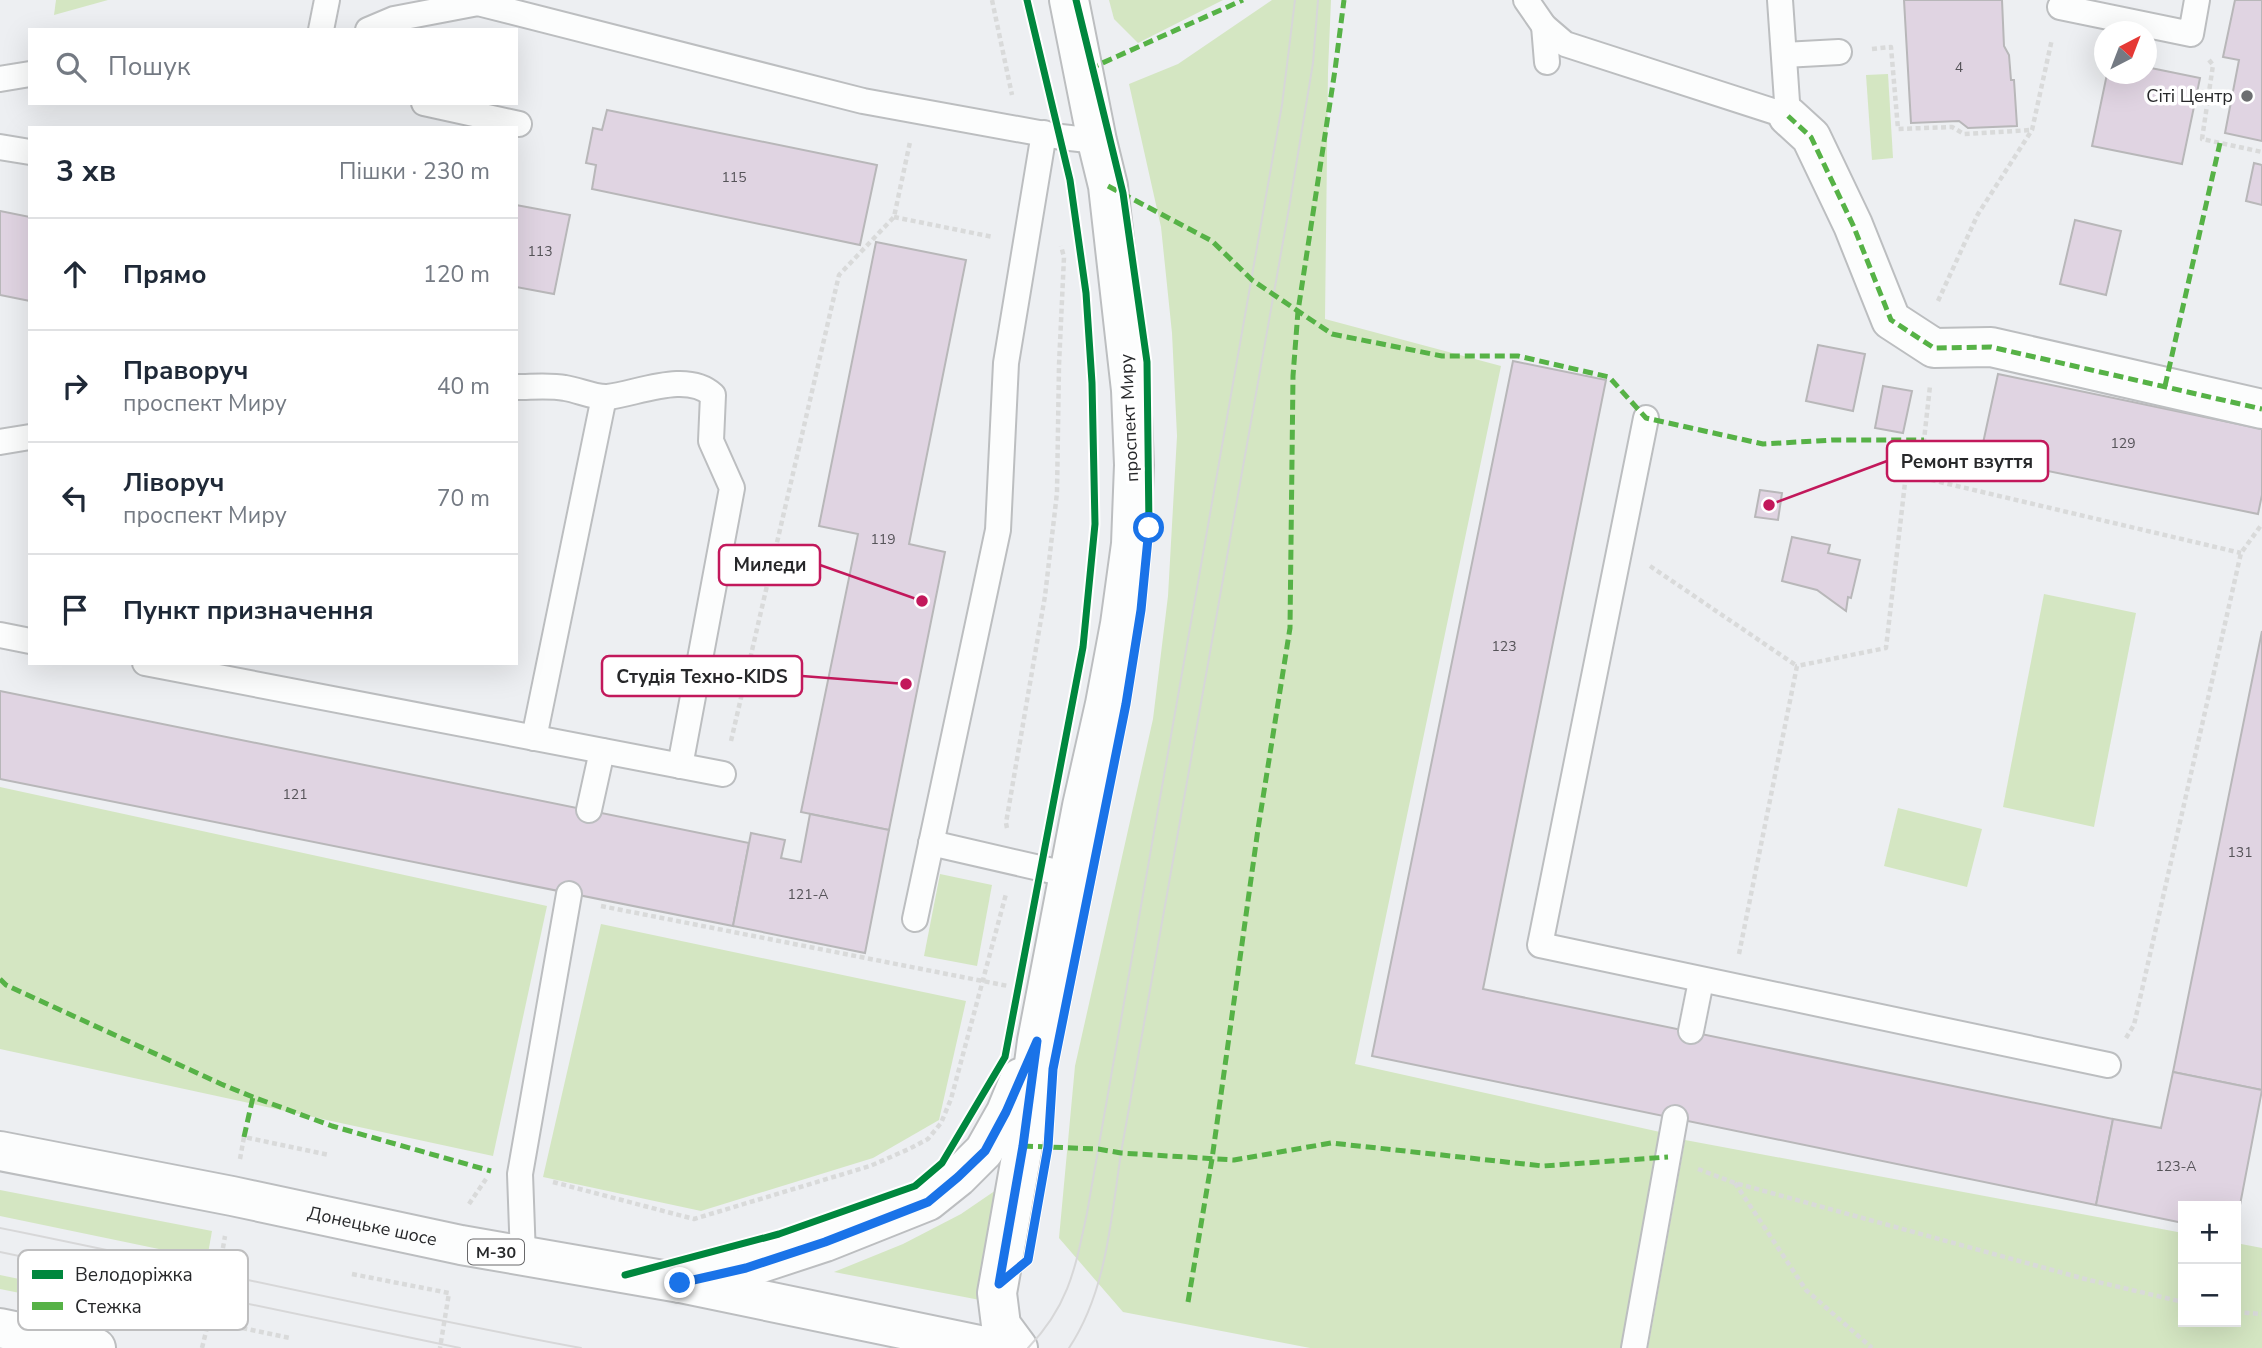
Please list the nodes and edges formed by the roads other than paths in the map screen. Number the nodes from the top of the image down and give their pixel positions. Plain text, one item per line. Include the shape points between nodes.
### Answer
1 (327, 0) edge
2 (1069, 0) edge
3 (1526, 0) edge
4 (1780, 0) edge
5 (2197, 0) edge
6 (2060, 7) road end
7 (1544, 26) junction
8 (321, 28) edge
9 (373, 28) edge
10 (1839, 52) road end
11 (1784, 55) junction
12 (1547, 62) dead end
13 (28, 74) edge
14 (0, 79) edge
15 (433, 105) edge
16 (1788, 116) junction
17 (519, 124) dead end
18 (1044, 134) junction
19 (1097, 141) junction
20 (0, 147) edge
21 (28, 152) edge
22 (518, 387) edge
23 (604, 397) junction
24 (2262, 408) edge
25 (1646, 418) dead end
26 (28, 438) edge
27 (0, 442) edge
28 (0, 635) edge
29 (28, 641) edge
30 (155, 665) edge
31 (534, 738) junction
32 (601, 751) junction
33 (680, 766) junction
34 (723, 774) road end
35 (589, 810) dead end
36 (931, 843) junction
37 (1070, 875) junction
38 (569, 896) road end
39 (915, 919) dead end
40 (1702, 981) junction
41 (1691, 1031) dead end
42 (1037, 1041) junction
43 (2108, 1065) road end
44 (1675, 1118) dead end
45 (0, 1151) edge
46 (523, 1257) junction
47 (680, 1283) junction
48 (0, 1328) edge
49 (96, 1348) edge
50 (993, 1348) edge
51 (1018, 1348) edge
52 (1634, 1348) edge

1 - 8 lane
2 - 19 main road, проспект Миру
3 - 7 lane
4 - 11 lane
5 - 6 lane via 2191,34
7 - 12 lane
7 - 16 lane via 1565,44
9 - 18 lane via 394,19 478,3 863,100
10 - 11 lane
11 - 16 lane
13 - 14 lane
15 - 17 lane
16 - 24 main road via 1811,137 1891,320 1934,348 1991,348
18 - 19 lane
18 - 36 lane via 1006,363 998,530
19 - 37 main road, проспект Миру via 1108,186 1122,302 1134,465 1131,544 1120,624
20 - 21 lane
22 - 23 lane via 562,387
23 - 31 lane
23 - 33 lane via 665,385 705,388 713,395 711,441 733,488
25 - 40 lane via 1540,945
26 - 27 lane
28 - 29 lane
30 - 31 lane
31 - 32 lane
32 - 33 lane
32 - 35 lane
33 - 34 lane
36 - 37 lane
36 - 39 lane
37 - 42 main road, проспект Миру
38 - 46 lane via 520,1174
40 - 41 lane
40 - 43 lane
42 - 47 main road, проспект Миру via 985,1151 928,1202 759,1264
42 - 51 main road, проспект Миру via 998,1293 1001,1325
44 - 52 lane
45 - 46 main road, Донецьке шосе / М-30
46 - 47 main road, Донецьке шосе / М-30
47 - 50 main road, Донецьке шосе / М-30
48 - 49 main road

